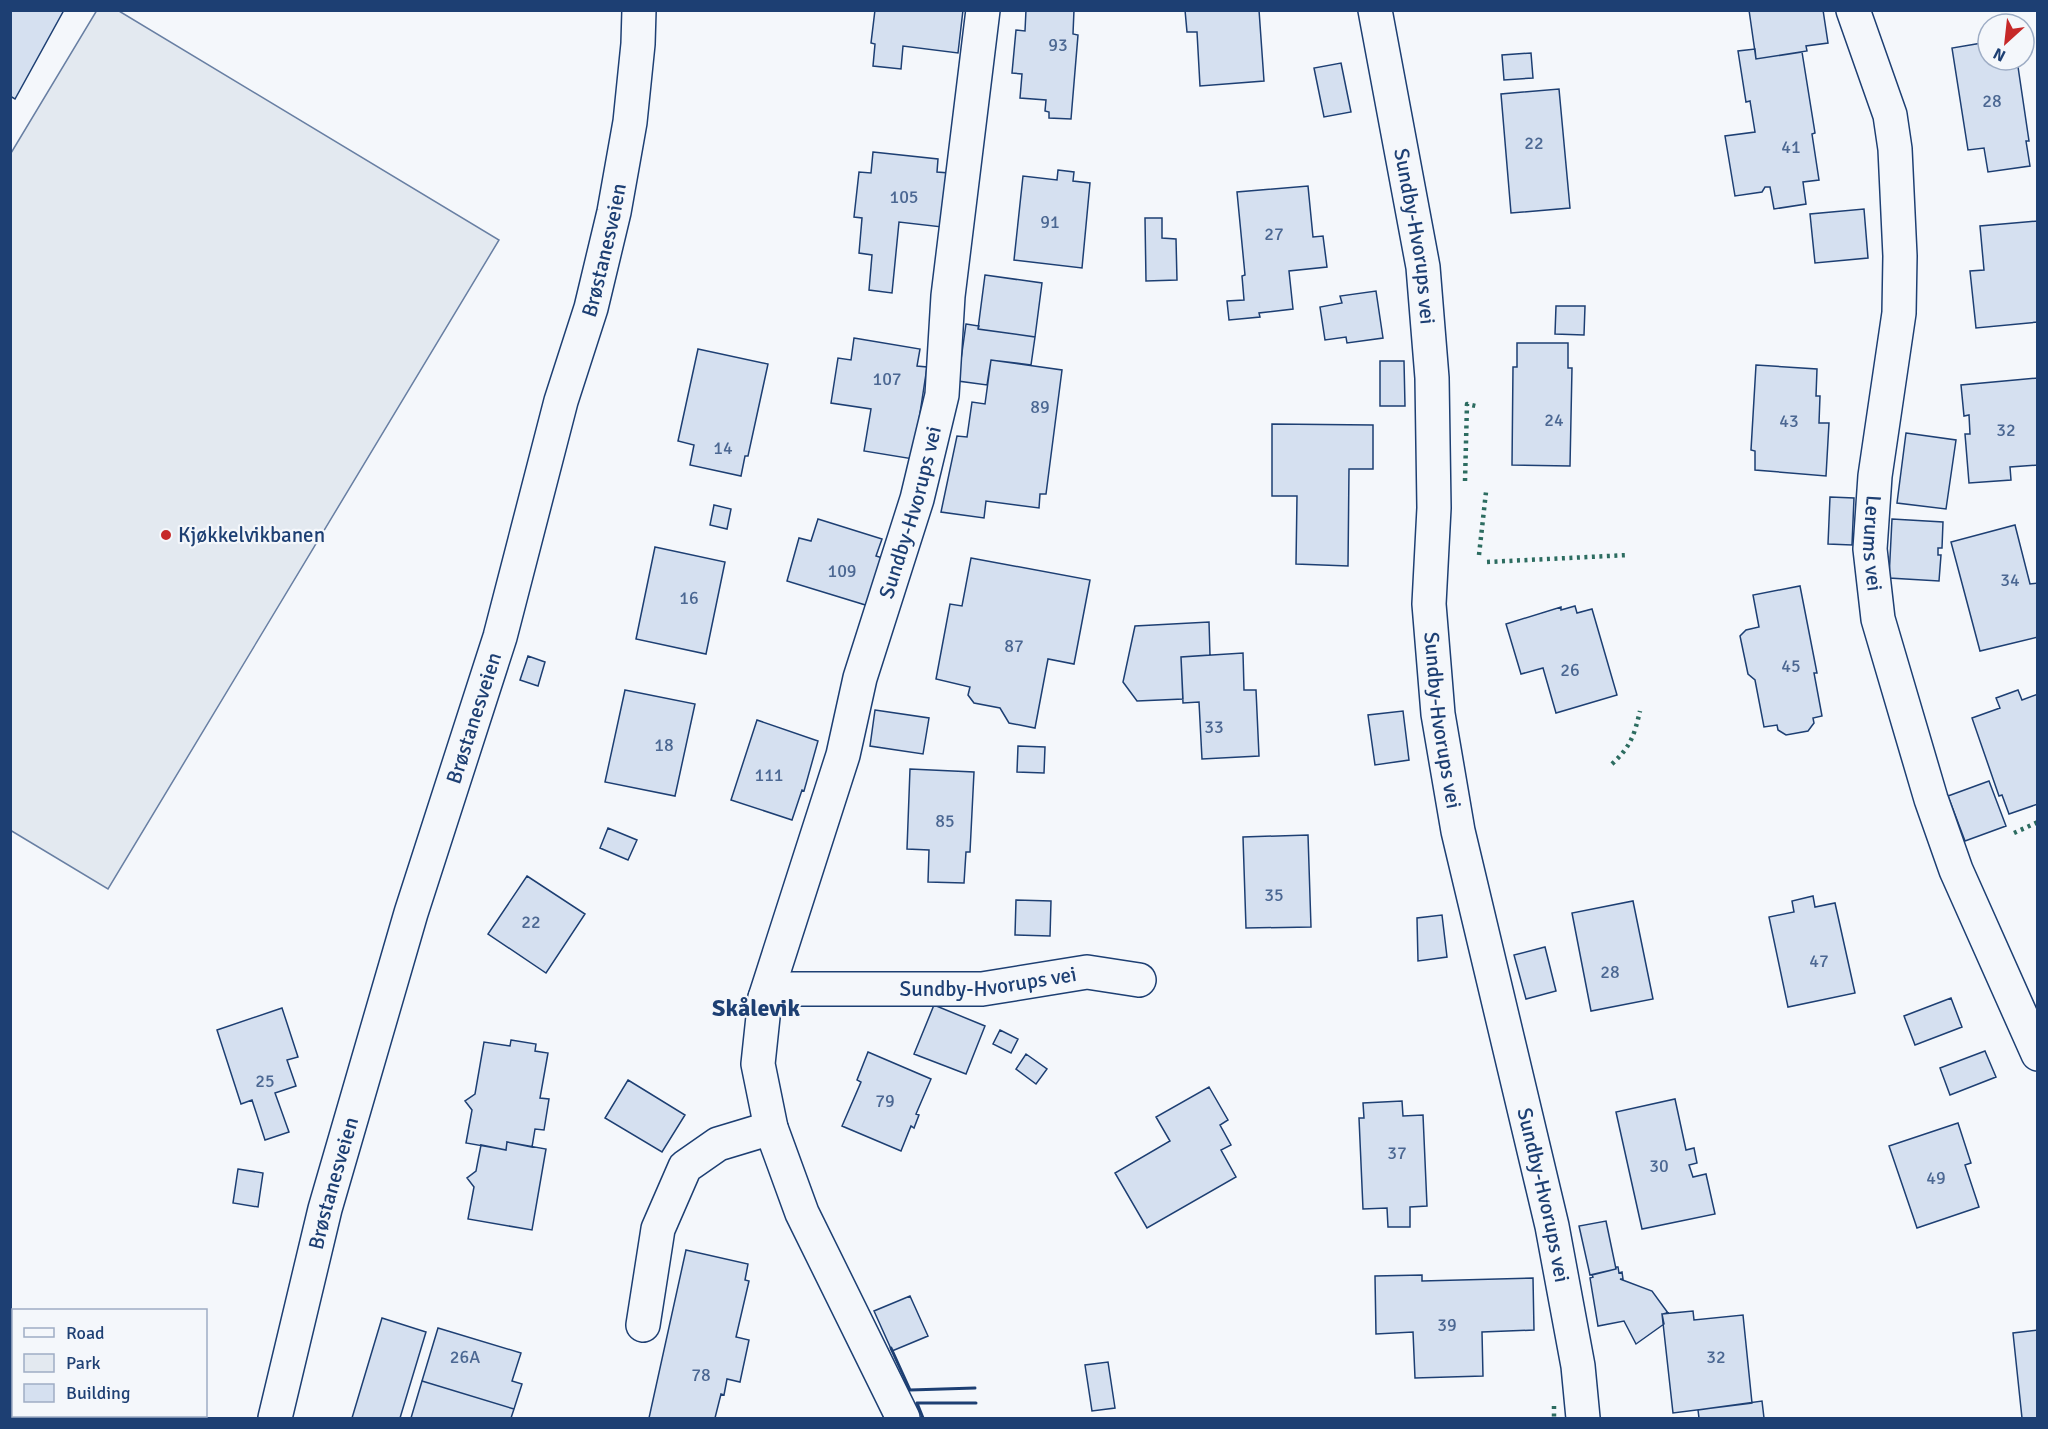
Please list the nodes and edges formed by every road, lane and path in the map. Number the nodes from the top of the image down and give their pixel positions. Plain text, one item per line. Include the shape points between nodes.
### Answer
1 (639, 10) edge
2 (983, 10) edge
3 (1375, 10) edge
4 (1853, 10) edge
5 (1139, 980) dead end
6 (765, 998) junction
7 (2037, 1054) edge
8 (771, 1128) junction
9 (643, 1325) dead end
10 (275, 1419) edge
11 (903, 1419) edge
12 (1583, 1419) edge

1 - 10 street, Brøstanesveien via 630,122 591,308 561,401 500,637 411,913 325,1209
2 - 6 street, Sundby-Hvorups vei via 948,296 942,395 917,499 860,678 843,755
3 - 12 street, Sundby-Hvorups vei via 1421,256 1427,309 1434,508 1429,604 1438,714 1458,831 1552,1226 1578,1366
4 - 7 street, Lerums vei via 1890,115 1900,244 1899,313 1875,476 1870,549 1878,619 1931,800 1956,870
5 - 6 street, Sundby-Hvorups vei via 1087,972 982,989 792,989
6 - 8 street, Sundby-Hvorups vei via 758,1064
8 - 9 street via 718,1144 685,1167 658,1229
8 - 11 street, Sundby-Hvorups vei via 802,1213

